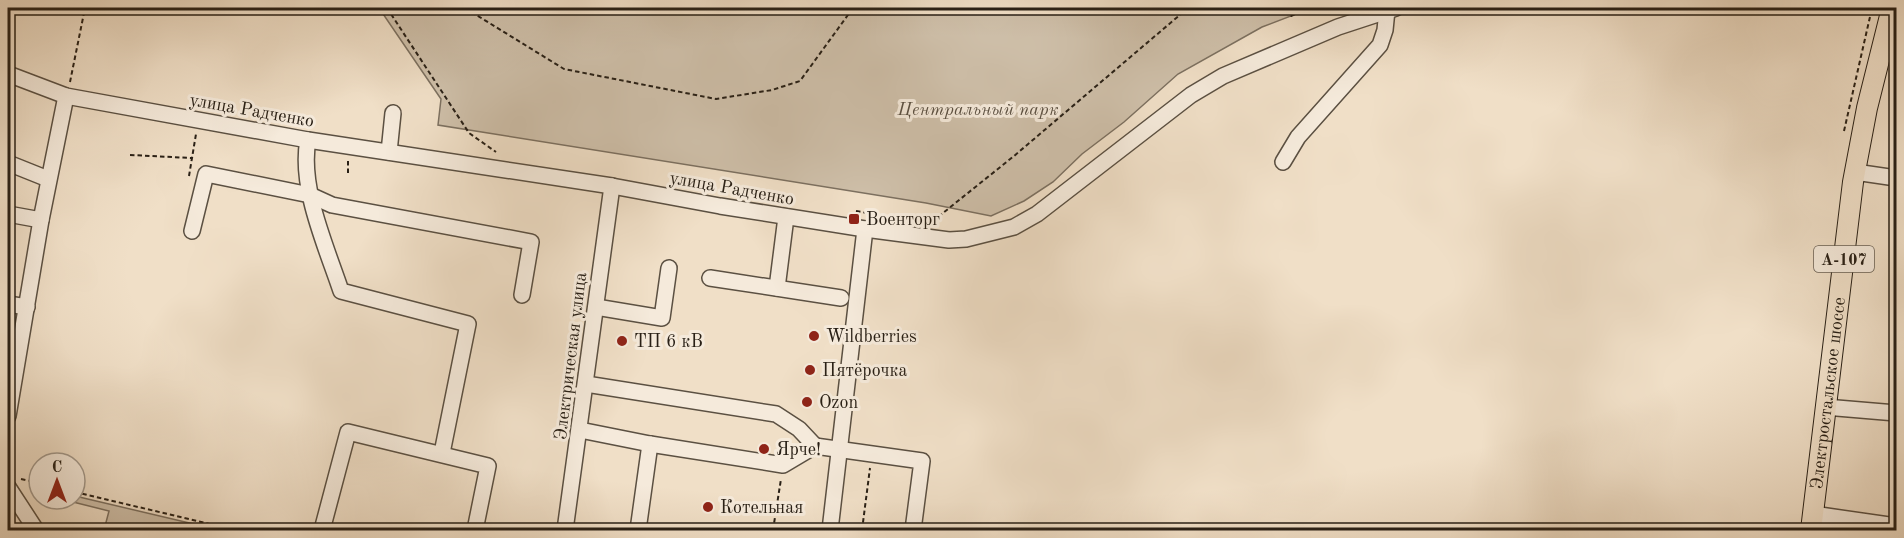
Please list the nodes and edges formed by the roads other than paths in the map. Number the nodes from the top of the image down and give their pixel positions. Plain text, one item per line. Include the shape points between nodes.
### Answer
1 (1892, 8) edge
2 (1392, 9) edge
3 (8, 74) edge
4 (67, 92) junction
5 (393, 113) dead end
6 (308, 140) junction
7 (389, 152) junction
8 (1283, 162) dead end
9 (8, 163) edge
10 (1855, 172) junction
11 (1896, 178) edge
12 (48, 179) junction
13 (612, 186) junction
14 (310, 195) junction
15 (8, 214) edge
16 (786, 217) junction
17 (40, 220) junction
18 (866, 229) junction
19 (192, 231) dead end
20 (669, 268) dead end
21 (710, 278) dead end
22 (777, 288) junction
23 (522, 295) dead end
24 (841, 298) dead end
25 (8, 304) edge
26 (27, 307) junction
27 (596, 307) junction
28 (586, 384) junction
29 (1825, 407) junction
30 (1896, 413) edge
31 (8, 416) edge
32 (580, 430) junction
33 (650, 444) junction
34 (814, 446) junction
35 (841, 448) junction
36 (442, 453) junction
37 (13, 482) edge
38 (1812, 522) edge
39 (1896, 526) edge
40 (36, 531) edge
41 (322, 531) edge
42 (475, 531) edge
43 (565, 531) edge
44 (638, 531) edge
45 (830, 531) edge
46 (913, 531) edge

1 - 10 main road, Электростальское шоссе / А-107
2 - 8 street via 1380,45 1298,138
2 - 18 street, улица Радченко via 1338,27 1215,81 1014,227 949,240
3 - 4 street, улица Радченко
4 - 6 street, улица Радченко
4 - 12 street
5 - 7 street
6 - 7 street, улица Радченко
6 - 14 street via 305,166
7 - 13 street, улица Радченко
9 - 12 street
10 - 11 street
10 - 29 main road, Электростальское шоссе / А-107
12 - 17 street
13 - 16 street, улица Радченко
13 - 27 street, Электрическая улица
14 - 19 street via 206,174
14 - 23 street via 332,205 531,242
14 - 36 street via 341,291 468,324
15 - 17 street
16 - 18 street, улица Радченко
16 - 22 street
17 - 26 street
18 - 35 street
20 - 27 street via 662,318
21 - 22 street
22 - 24 street
25 - 26 street
26 - 31 street
27 - 28 street, Электрическая улица
28 - 32 street, Электрическая улица
28 - 34 street via 776,414 799,429
29 - 30 street
29 - 38 main road, Электростальское шоссе / А-107
32 - 33 street
32 - 43 street, Электрическая улица
33 - 34 street via 783,465
33 - 44 street
34 - 35 street
35 - 45 street
35 - 46 street via 922,461
36 - 41 street via 348,432
36 - 42 street via 488,465
37 - 40 street
38 - 39 street

